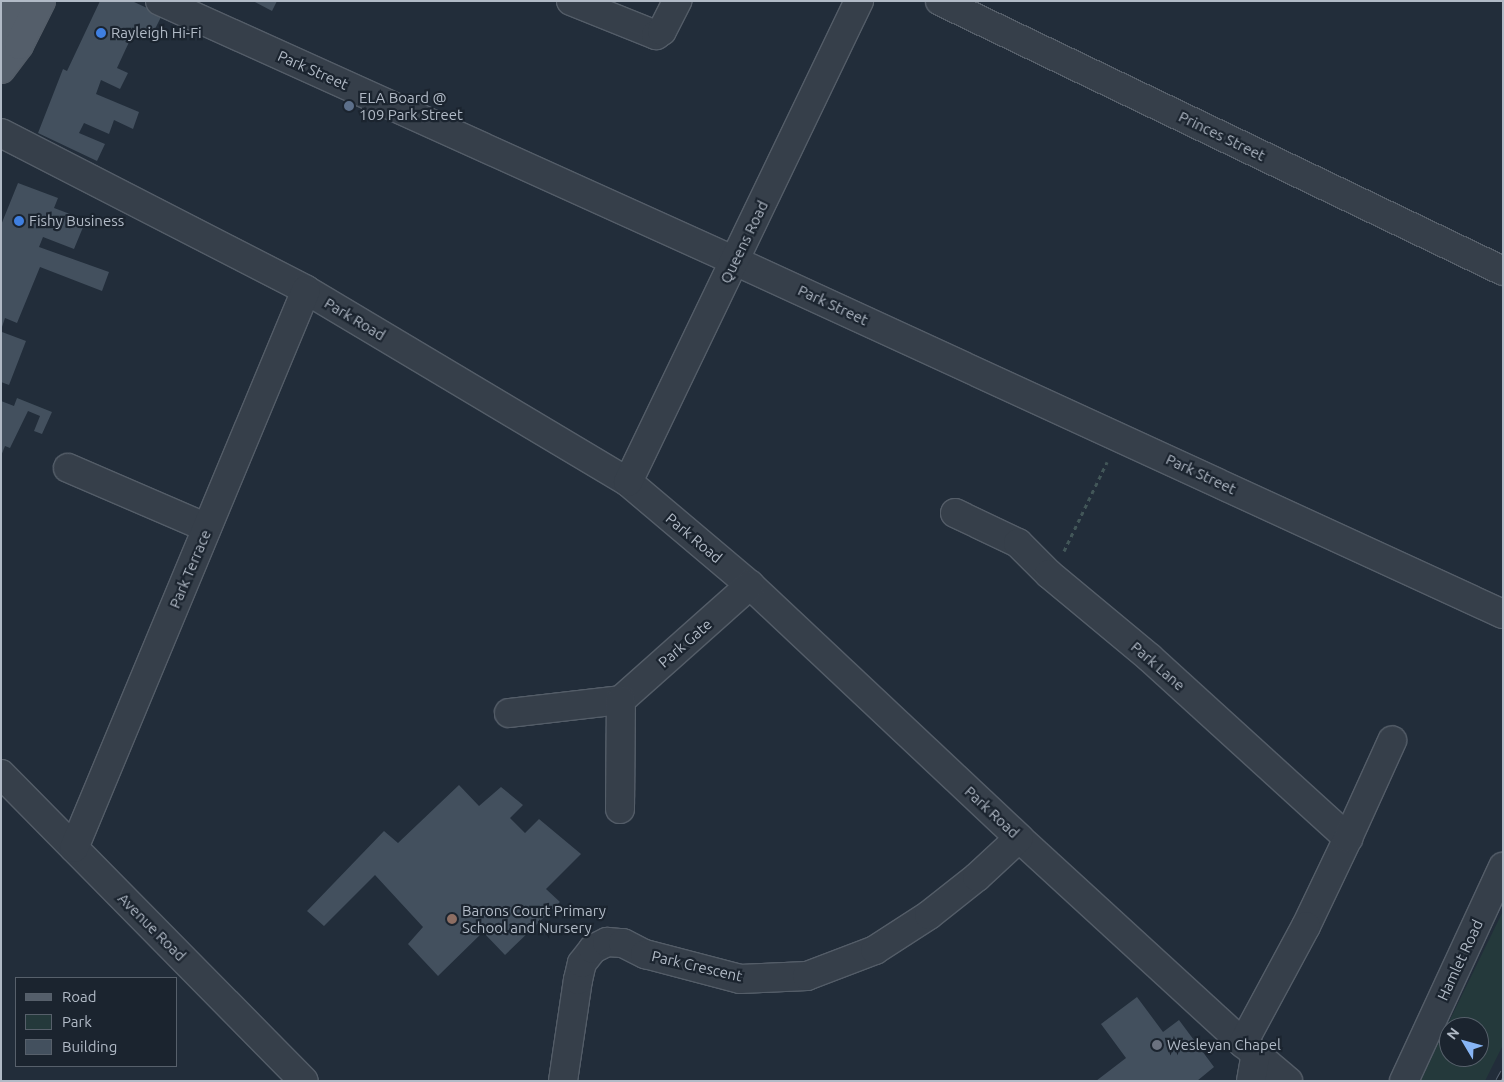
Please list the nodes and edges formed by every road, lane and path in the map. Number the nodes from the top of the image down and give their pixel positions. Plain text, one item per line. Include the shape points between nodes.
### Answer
1 (16, 1) edge
2 (41, 1) edge
3 (160, 1) edge
4 (571, 1) edge
5 (677, 1) edge
6 (858, 1) edge
7 (940, 1) edge
8 (1, 44) edge
9 (1, 69) edge
10 (1, 132) edge
11 (736, 261) junction
12 (1503, 271) edge
13 (306, 290) junction
14 (1120, 437) junction
15 (68, 468) dead end
16 (628, 482) junction
17 (955, 512) dead end
18 (207, 528) junction
19 (1049, 574) junction
20 (750, 585) junction
21 (1503, 614) edge
22 (620, 700) junction
23 (509, 713) dead end
24 (1392, 741) dead end
25 (1, 774) edge
26 (620, 808) dead end
27 (1019, 838) junction
28 (1348, 838) junction
29 (74, 848) junction
30 (1503, 867) edge
31 (1249, 1048) junction
32 (304, 1081) edge
33 (563, 1081) edge
34 (1251, 1081) edge
35 (1288, 1081) edge
36 (1404, 1081) edge

1 - 8 main road
2 - 9 main road via 19,45
3 - 11 street, Park Street
4 - 5 street via 656,35 662,31
6 - 11 street, Queens Road
7 - 12 street, Princes Street
10 - 13 street, Park Road
11 - 14 street, Park Street
11 - 16 street, Queens Road
13 - 16 street, Park Road
13 - 18 street, Park Terrace
14 - 19 path via 1058,563
14 - 21 street, Park Street
15 - 18 street
16 - 20 street, Park Road
17 - 19 street, Park Lane via 1018,543
18 - 29 street, Park Terrace
19 - 28 street, Park Lane via 1150,658
20 - 22 street, Park Gate
20 - 27 street, Park Road
22 - 23 street
22 - 26 street
24 - 28 street
25 - 29 street, Avenue Road
27 - 31 street, Park Road
27 - 33 street, Park Crescent via 929,915 875,950 807,976 740,979 645,954 623,944 607,942 593,948 582,963 578,980
28 - 31 street
29 - 32 street, Avenue Road
30 - 36 street, Hamlet Road
31 - 34 street
31 - 35 street, Park Road

